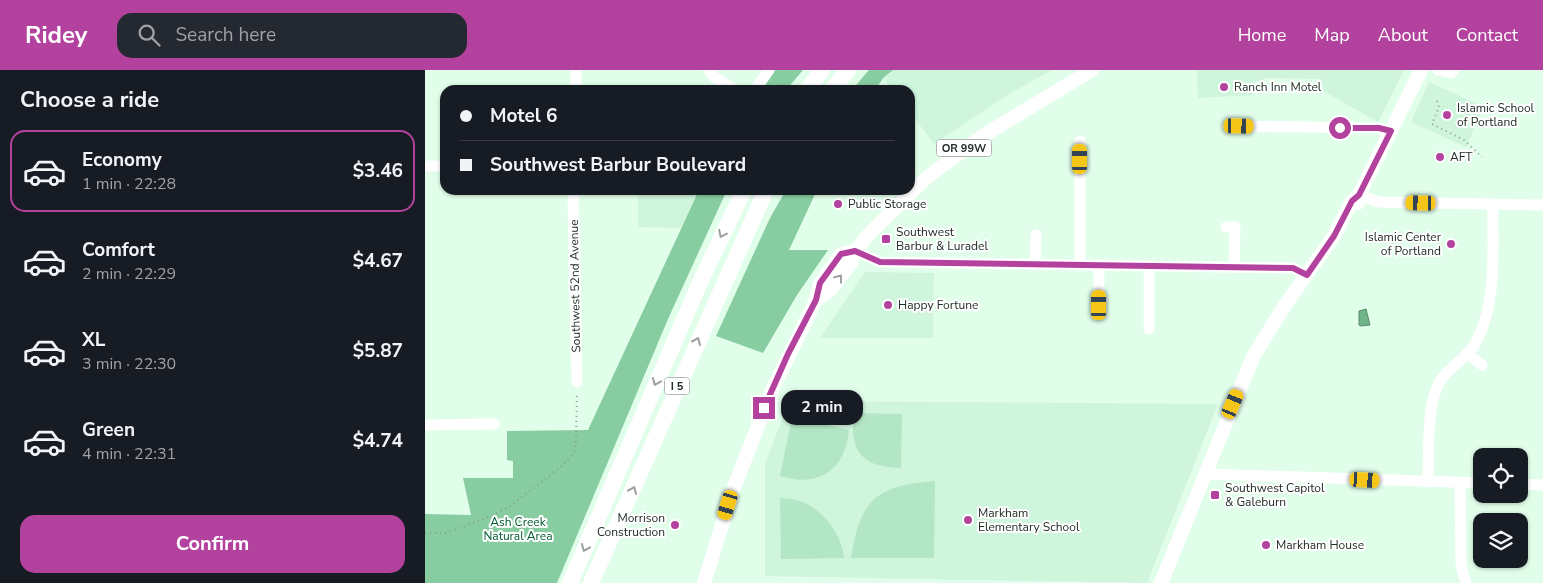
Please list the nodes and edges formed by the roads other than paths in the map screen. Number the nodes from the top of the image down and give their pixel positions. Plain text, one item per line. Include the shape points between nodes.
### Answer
1 (576, 70) edge
2 (709, 70) edge
3 (769, 70) edge
4 (822, 70) edge
5 (848, 70) edge
6 (1092, 70) edge
7 (1421, 70) edge
8 (1438, 70) edge
9 (1454, 70) edge
10 (576, 85) edge
11 (727, 85) edge
12 (758, 85) edge
13 (811, 85) edge
14 (836, 85) edge
15 (1239, 126) dead end
16 (1391, 131) junction
17 (1080, 141) dead end
18 (425, 166) edge
19 (440, 166) edge
20 (915, 189) edge
21 (574, 195) edge
22 (742, 195) edge
23 (764, 195) edge
24 (907, 195) edge
25 (1359, 195) junction
26 (1493, 204) junction
27 (1543, 205) edge
28 (1225, 227) dead end
29 (1036, 235) dead end
30 (855, 251) junction
31 (1035, 265) junction
32 (1080, 265) junction
33 (1099, 266) junction
34 (1149, 266) junction
35 (1234, 267) junction
36 (1307, 275) junction
37 (1099, 305) dead end
38 (1149, 329) dead end
39 (1468, 354) junction
40 (1482, 365) dead end
41 (577, 382) road end
42 (494, 424) dead end
43 (425, 425) edge
44 (1205, 474) junction
45 (1428, 482) junction
46 (1460, 483) junction
47 (1473, 483) edge
48 (1528, 484) edge
49 (1543, 485) edge
50 (570, 583) edge
51 (591, 583) edge
52 (703, 583) edge
53 (1161, 583) edge
54 (1466, 583) edge

1 - 10 street
2 - 11 street
3 - 12 street
4 - 13 highway
5 - 14 highway
6 - 20 main road, OR 99W via 1027,107 959,152
7 - 16 main road
8 - 9 street via 1451,74
15 - 16 street via 1379,128
16 - 25 main road
17 - 32 street
18 - 19 street
21 - 41 street, Southwest 52nd Avenue
22 -> 50 highway, I 5 via 702,278
51 -> 23 highway, I 5
24 - 30 main road, OR 99W
25 - 26 street via 1378,202
25 - 36 main road via 1349,220 1343,222
26 - 27 street
26 - 39 street via 1491,293 1477,342
28 - 35 street via 1235,227
29 - 31 street
30 - 31 street via 880,262
30 - 52 main road, OR 99W via 841,254 820,283 816,300 764,408
31 - 32 street
32 - 33 street
33 - 34 street
33 - 37 street
34 - 35 street
34 - 38 street
35 - 36 street via 1295,268
36 - 44 main road via 1253,357
39 - 40 street
39 - 45 street via 1448,370 1439,383 1431,413
42 - 43 street
44 - 45 street
44 - 53 main road
45 - 46 street
46 - 47 street
46 - 54 street via 1461,565
48 - 49 street

